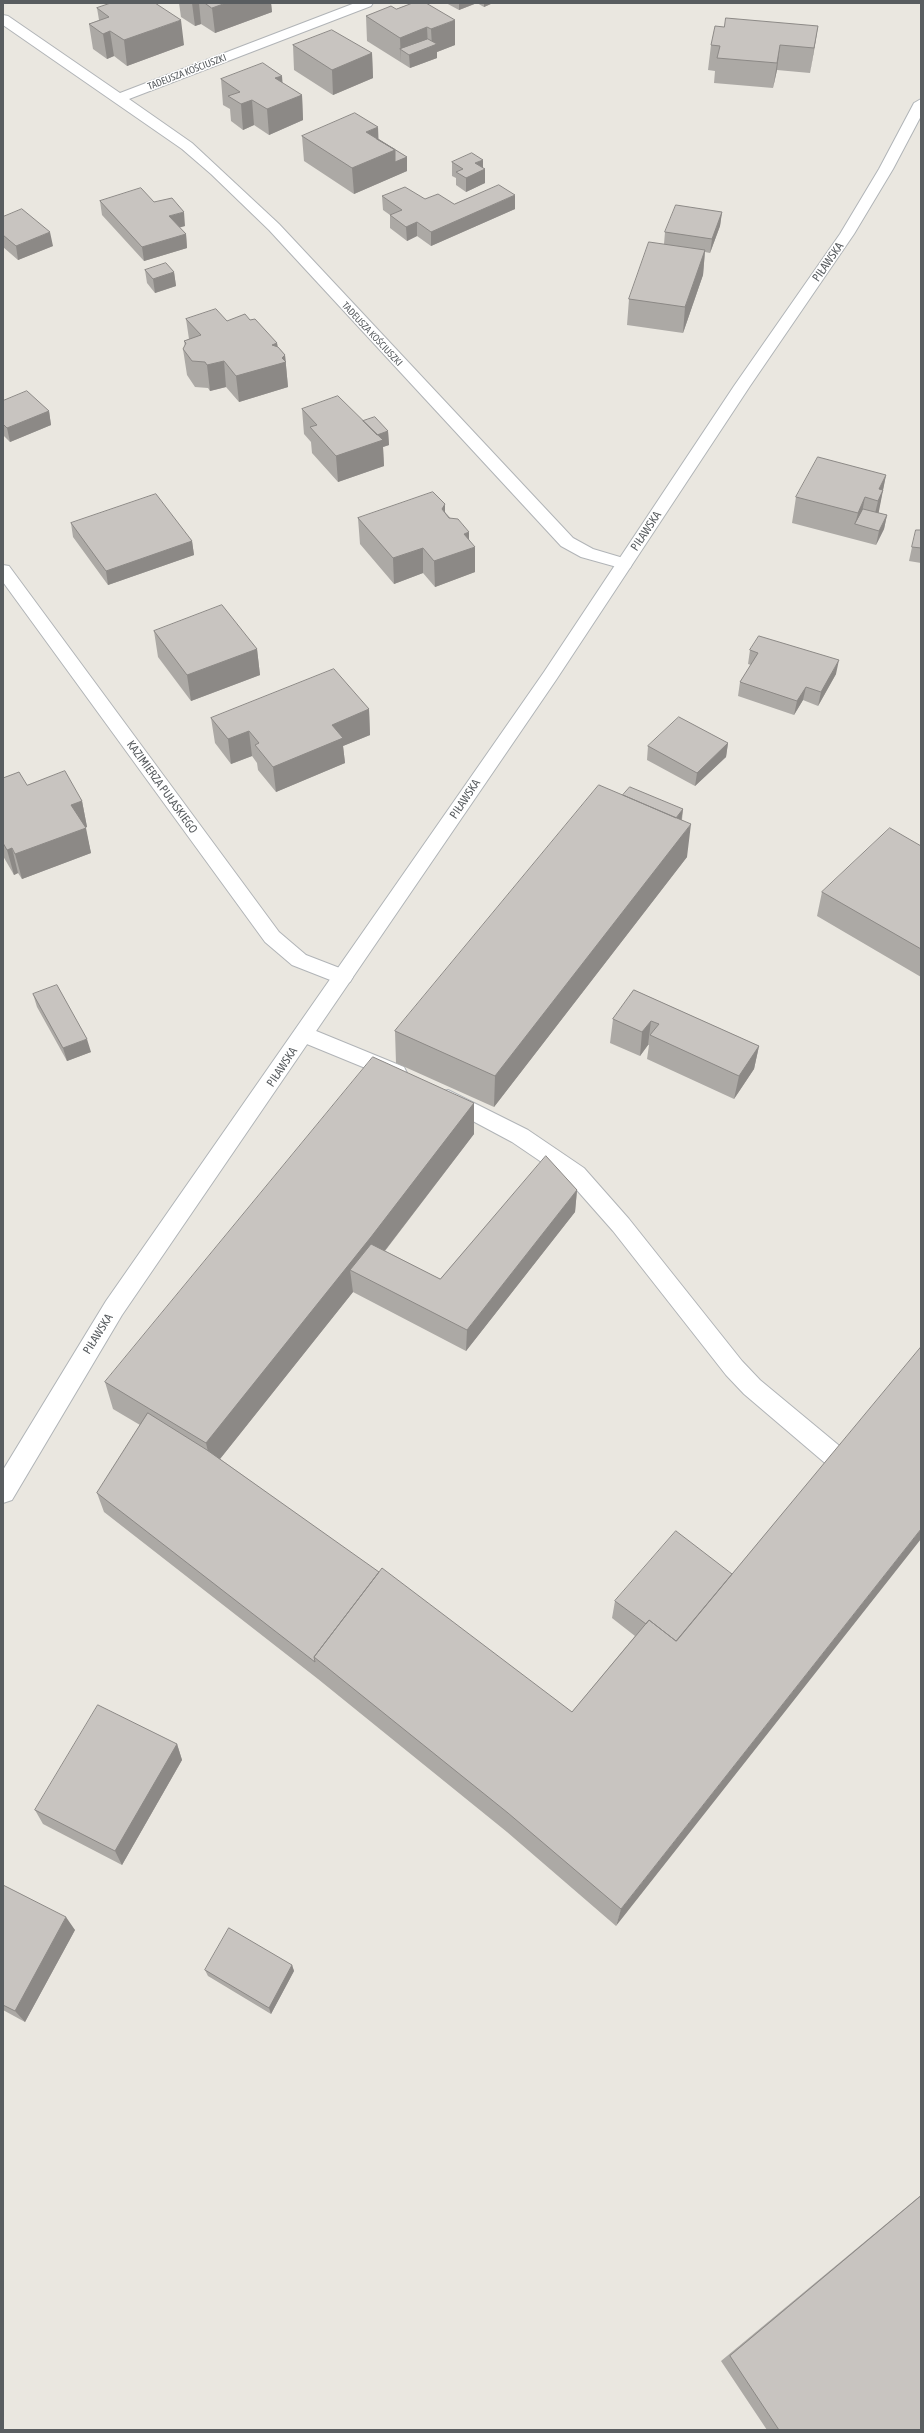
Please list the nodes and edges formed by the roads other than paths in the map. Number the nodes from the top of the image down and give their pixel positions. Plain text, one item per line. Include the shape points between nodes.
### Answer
1 (367, 3) edge
2 (3, 19) edge
3 (119, 98) junction
4 (921, 103) edge
5 (624, 564) junction
6 (3, 570) edge
7 (343, 977) junction
8 (304, 1034) junction
9 (840, 1461) edge
10 (3, 1492) edge

1 - 3 street, TADEUSZA KOŚCIUSZKI
2 - 3 street, TADEUSZA KOŚCIUSZKI
3 - 5 street, TADEUSZA KOŚCIUSZKI via 187,146 229,182 274,227 567,542 583,551
4 - 5 street, PIŁAWSKA via 860,215
5 - 7 street, PIŁAWSKA
6 - 7 street, KAZIMIERZA PUŁASKIEGO via 272,937 299,960
7 - 8 street, PIŁAWSKA
8 - 9 street via 420,1084 496,1122 576,1174 621,1225 734,1368 758,1392
8 - 10 street, PIŁAWSKA via 114,1308

